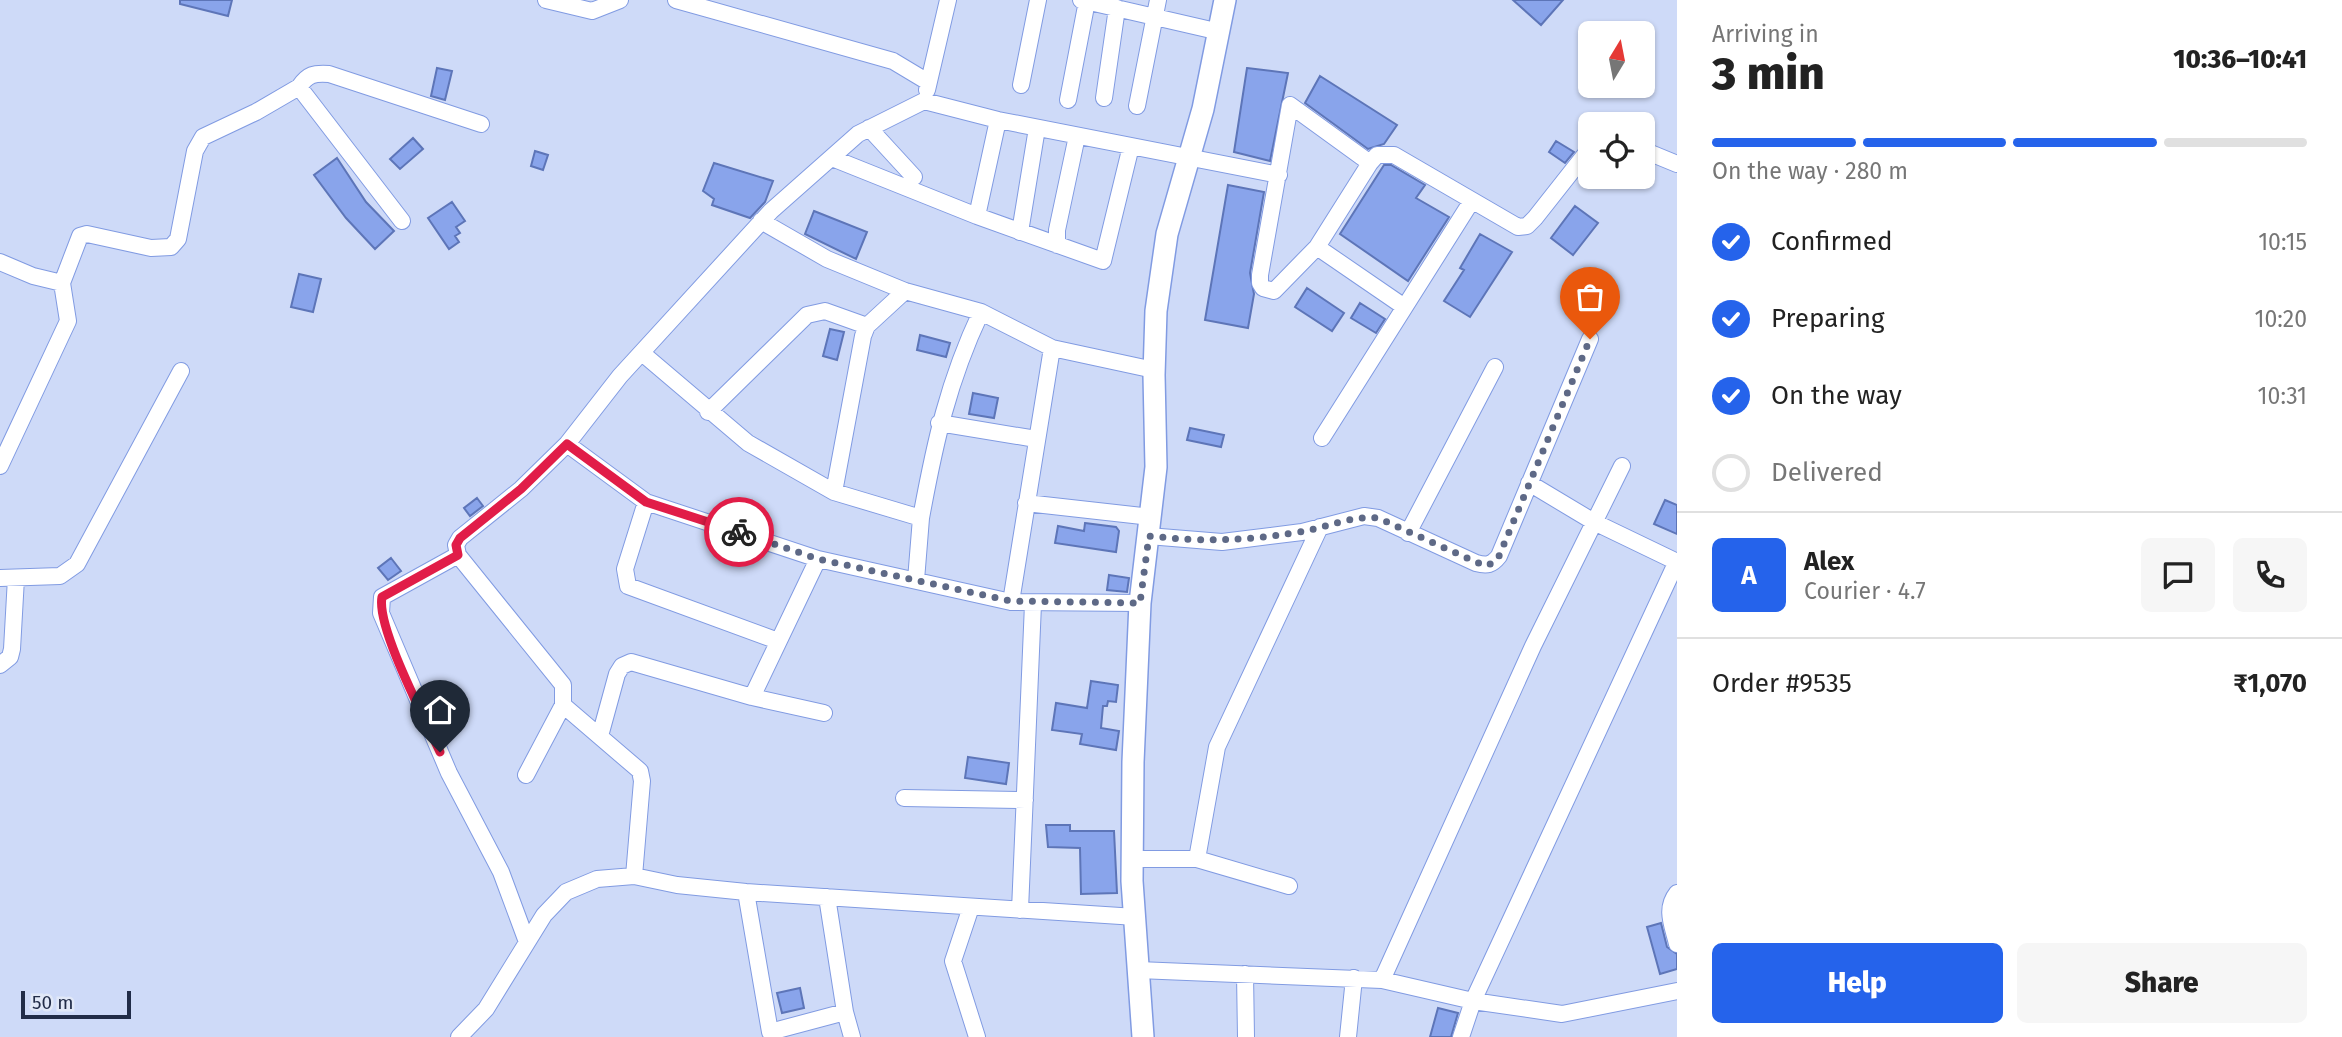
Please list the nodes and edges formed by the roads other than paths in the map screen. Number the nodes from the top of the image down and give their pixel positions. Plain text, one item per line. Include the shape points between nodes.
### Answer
1 (546, 0) edge
2 (620, 0) edge
3 (676, 0) edge
4 (948, 0) edge
5 (1038, 0) edge
6 (1225, 0) edge
7 (1084, 1) edge
8 (711, 5) edge
9 (1117, 8) junction
10 (1156, 8) edge
11 (1220, 32) junction
12 (928, 82) junction
13 (1021, 85) dead end
14 (299, 86) junction
15 (1104, 98) dead end
16 (1068, 100) dead end
17 (924, 101) junction
18 (1137, 106) dead end
19 (998, 120) junction
20 (481, 124) dead end
21 (869, 128) junction
22 (1037, 128) junction
23 (1077, 136) junction
24 (1131, 146) junction
25 (1655, 155) edge
26 (1191, 156) junction
27 (832, 158) junction
28 (1370, 163) junction
29 (1578, 163) edge
30 (1677, 164) edge
31 (1279, 174) junction
32 (914, 177) dead end
33 (1471, 202) junction
34 (977, 216) junction
35 (402, 221) dead end
36 (761, 222) junction
37 (1020, 232) junction
38 (1057, 237) junction
39 (1317, 247) junction
40 (0, 262) edge
41 (62, 283) junction
42 (905, 291) junction
43 (1403, 306) junction
44 (981, 312) junction
45 (867, 326) junction
46 (1590, 339) dead end
47 (1052, 348) junction
48 (642, 353) junction
49 (1495, 367) dead end
50 (181, 370) dead end
51 (1154, 370) junction
52 (708, 412) junction
53 (939, 423) junction
54 (1322, 438) dead end
55 (1036, 439) junction
56 (567, 444) junction
57 (0, 466) edge
58 (1622, 466) dead end
59 (1530, 483) junction
60 (834, 492) junction
61 (646, 502) junction
62 (1026, 503) junction
63 (921, 518) junction
64 (1594, 522) junction
65 (1150, 526) junction
66 (1320, 527) junction
67 (1408, 533) junction
68 (458, 555) junction
69 (818, 559) junction
70 (1677, 562) edge
71 (8, 578) edge
72 (916, 580) junction
73 (1011, 601) junction
74 (1140, 603) junction
75 (1033, 604) junction
76 (778, 641) junction
77 (0, 665) edge
78 (751, 697) junction
79 (563, 705) junction
80 (824, 713) dead end
81 (600, 736) junction
82 (526, 775) dead end
83 (904, 798) dead end
84 (1025, 800) junction
85 (1133, 859) junction
86 (1198, 859) junction
87 (634, 876) junction
88 (1289, 886) dead end
89 (746, 892) junction
90 (1677, 893) edge
91 (827, 897) junction
92 (971, 907) junction
93 (1020, 910) junction
94 (1136, 917) junction
95 (527, 942) junction
96 (1677, 944) edge
97 (1139, 970) junction
98 (1245, 974) junction
99 (1354, 978) junction
100 (1382, 980) junction
101 (1677, 991) edge
102 (1473, 1001) junction
103 (845, 1012) junction
104 (459, 1037) edge
105 (852, 1037) edge
106 (977, 1037) edge
107 (1143, 1037) edge
108 (1246, 1037) edge
109 (1348, 1037) edge
110 (1461, 1037) edge

1 - 2 street via 592,11
3 - 8 street
4 - 12 street
5 - 13 street
6 - 11 street
7 - 9 street
7 - 16 street
8 - 12 street via 893,61
9 - 10 street
9 - 15 street
10 - 11 street
10 - 18 street
11 - 26 street
12 - 17 street
14 - 20 street via 306,76 329,74
14 - 35 street
14 - 41 street via 203,138 195,151 178,239 171,247 80,236
17 - 19 street
17 - 21 street
19 - 22 street
19 - 34 street
21 - 27 street
21 - 32 street
22 - 23 street
22 - 37 street
23 - 24 street
23 - 38 street
24 - 26 street
24 - 38 street via 1103,261
25 - 30 street
26 - 31 street
26 - 51 street via 1166,239
27 - 34 street
27 - 36 street
28 - 31 street via 1290,105
28 - 33 street via 1377,155 1394,155
28 - 39 street
29 - 33 street via 1527,226 1508,224
31 - 39 street via 1260,283 1263,288 1274,291
33 - 43 street
34 - 37 street
36 - 42 street via 827,259
36 - 48 street
37 - 38 street
39 - 43 street
40 - 41 street
41 - 57 street via 68,321
42 - 44 street
42 - 45 street
43 - 54 street
44 - 47 street
44 - 53 street via 957,362
45 - 52 street via 825,311 807,315
45 - 60 street
46 - 59 street
47 - 51 street
47 - 55 street
48 - 52 street
48 - 56 street
49 - 67 street
50 - 71 street via 77,564 60,576
51 - 65 street via 1156,467
52 - 60 street via 748,443
53 - 55 street
53 - 63 street
55 - 62 street
56 - 61 street
56 - 68 street via 460,538
58 - 64 street
59 - 64 street
59 - 67 street via 1493,563 1476,563
60 - 63 street
61 - 69 street
61 - 76 street via 625,569 628,586
62 - 65 street
62 - 73 street
63 - 72 street
64 - 70 street
64 - 100 street
65 - 66 street via 1223,542
65 - 74 street
66 - 67 street via 1364,516
66 - 86 street via 1217,747
68 - 79 street via 563,685
68 - 95 street via 382,597 381,613 449,773 501,872
69 - 72 street
69 - 76 street
70 - 102 street
71 - 77 street via 12,649
72 - 73 street
73 - 75 street
74 - 75 street
74 - 85 street
75 - 84 street
76 - 78 street
78 - 80 street
78 - 81 street via 631,662 617,674
79 - 81 street
79 - 82 street
81 - 87 street via 634,763 642,781
83 - 84 street
84 - 93 street
85 - 86 street
85 - 94 street
86 - 88 street
87 - 89 street
87 - 95 street via 597,879 566,892
89 - 91 street
89 - 103 street via 770,1032
90 - 96 street via 1670,901 1669,913
91 - 92 street
91 - 103 street
92 - 93 street
92 - 106 street via 953,961
93 - 94 street
94 - 97 street
95 - 104 street via 486,1009
97 - 98 street
97 - 107 street
98 - 99 street
98 - 108 street
99 - 100 street
99 - 109 street
100 - 102 street
101 - 102 street via 1562,1014
102 - 110 street
103 - 105 street

